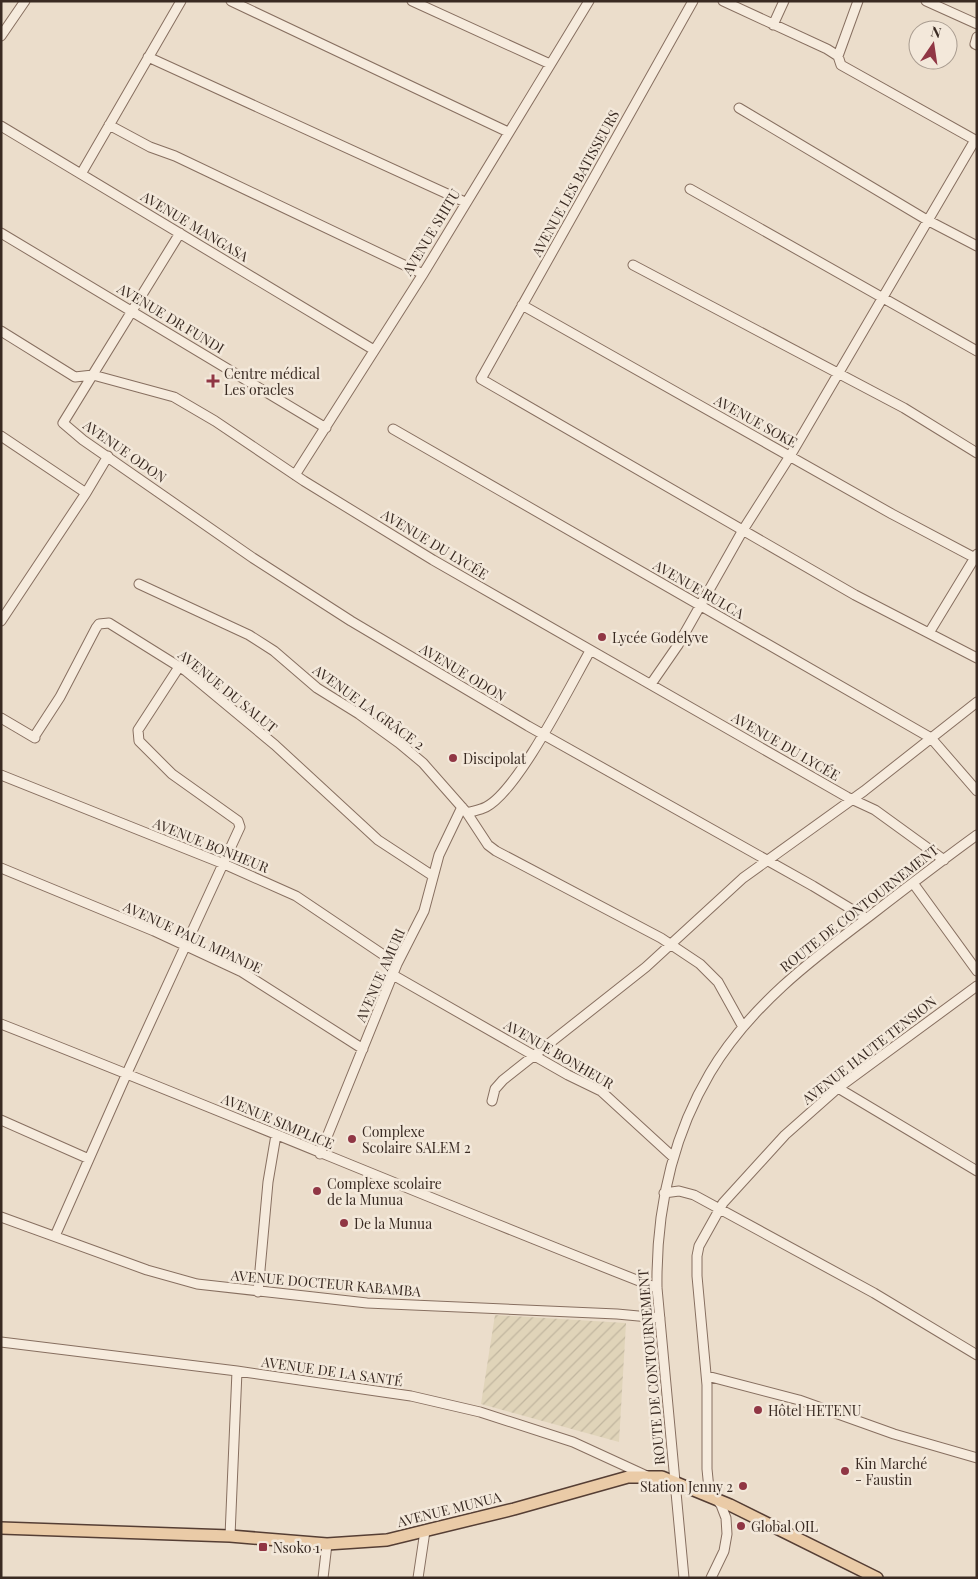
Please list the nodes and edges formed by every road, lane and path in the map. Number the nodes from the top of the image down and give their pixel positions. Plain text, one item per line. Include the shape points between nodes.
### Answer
1 (25, 1) edge
2 (181, 1) edge
3 (231, 1) edge
4 (412, 1) edge
5 (589, 1) edge
6 (693, 1) edge
7 (723, 1) edge
8 (784, 1) edge
9 (858, 1) edge
10 (926, 1) edge
11 (5, 21) edge
12 (977, 24) edge
13 (773, 25) junction
14 (1, 36) edge
15 (977, 37) edge
16 (977, 44) edge
17 (838, 56) junction
18 (148, 57) junction
19 (550, 64) junction
20 (739, 108) dead end
21 (109, 125) junction
22 (1, 126) edge
23 (508, 132) junction
24 (976, 140) edge
25 (80, 174) junction
26 (690, 189) dead end
27 (465, 202) junction
28 (927, 220) junction
29 (1, 233) edge
30 (180, 233) junction
31 (977, 246) edge
32 (633, 265) dead end
33 (423, 274) junction
34 (882, 296) junction
35 (522, 305) junction
36 (132, 311) junction
37 (1, 331) edge
38 (374, 350) junction
39 (977, 351) edge
40 (838, 374) junction
41 (93, 375) junction
42 (326, 428) junction
43 (393, 429) dead end
44 (1, 436) edge
45 (977, 453) edge
46 (108, 456) junction
47 (790, 456) junction
48 (295, 475) junction
49 (86, 493) junction
50 (743, 530) junction
51 (976, 557) edge
52 (139, 584) dead end
53 (700, 605) junction
54 (1, 621) edge
55 (929, 633) junction
56 (590, 651) junction
57 (977, 658) edge
58 (179, 667) junction
59 (651, 684) junction
60 (977, 702) edge
61 (1, 718) edge
62 (542, 734) junction
63 (931, 738) junction
64 (1, 775) edge
65 (977, 791) edge
66 (852, 799) junction
67 (465, 810) junction
68 (977, 835) edge
69 (768, 860) junction
70 (944, 860) junction
71 (224, 864) junction
72 (1, 868) edge
73 (433, 876) junction
74 (913, 883) junction
75 (866, 918) junction
76 (671, 945) junction
77 (186, 946) junction
78 (397, 964) junction
79 (977, 971) edge
80 (393, 975) junction
81 (977, 986) edge
82 (1, 1024) edge
83 (743, 1027) junction
84 (363, 1049) junction
85 (533, 1055) junction
86 (127, 1073) junction
87 (838, 1088) junction
88 (492, 1101) dead end
89 (1, 1120) edge
90 (276, 1135) junction
91 (320, 1154) junction
92 (673, 1157) junction
93 (89, 1159) junction
94 (977, 1171) edge
95 (664, 1193) junction
96 (719, 1209) junction
97 (1, 1217) edge
98 (55, 1236) junction
99 (657, 1288) junction
100 (258, 1292) junction
101 (660, 1318) junction
102 (1, 1342) edge
103 (977, 1355) edge
104 (237, 1371) junction
105 (706, 1376) junction
106 (977, 1458) edge
107 (647, 1476) junction
108 (675, 1482) junction
109 (715, 1499) junction
110 (1, 1528) edge
111 (425, 1531) junction
112 (230, 1536) junction
113 (327, 1544) junction
114 (323, 1578) edge
115 (418, 1578) edge
116 (684, 1578) edge
117 (712, 1578) edge
118 (877, 1578) edge

1 - 11 street
2 - 18 street
3 - 23 street
4 - 19 street
5 - 19 street, AVENUE SHITU
6 - 35 street, AVENUE LES BATISSEURS
7 - 13 street
8 - 13 street
9 - 17 street
10 - 12 street
11 - 14 street
13 - 17 street
15 - 16 street
17 - 24 street via 841,65
18 - 21 street
18 - 27 street
19 - 23 street, AVENUE SHITU
20 - 28 street
21 - 25 street
21 - 33 street via 150,148 176,156
22 - 25 street, AVENUE MANGASA
23 - 27 street, AVENUE SHITU
24 - 28 street
25 - 30 street, AVENUE MANGASA
26 - 34 street
27 - 33 street, AVENUE SHITU
28 - 31 street
28 - 34 street
29 - 36 street, AVENUE DR FUNDI
30 - 36 street
30 - 38 street, AVENUE MANGASA
32 - 40 street
33 - 38 street, AVENUE SHITU
34 - 39 street
34 - 40 street
35 - 47 street, AVENUE SOKE
35 - 50 street, AVENUE LES BATISSEURS via 481,379
36 - 41 street
36 - 42 street, AVENUE DR FUNDI
37 - 41 street, AVENUE DU LYCÉE via 75,377
38 - 42 street, AVENUE SHITU
40 - 45 street via 904,408
40 - 47 street
41 - 46 street, AVENUE ODON via 63,423
41 - 48 street, AVENUE DU LYCÉE via 174,397
42 - 48 street, AVENUE SHITU
43 - 53 street, AVENUE RULCA
44 - 49 street
46 - 49 street
46 - 62 street, AVENUE ODON via 253,558
47 - 50 street
47 - 51 street, AVENUE SOKE
48 - 56 street, AVENUE DU LYCÉE
49 - 54 street
50 - 53 street
50 - 55 street via 855,595
51 - 55 street
52 - 67 street, AVENUE LA GRÂCE 2 via 249,635 274,651 312,684 359,714 423,763
53 - 59 street
53 - 63 street, AVENUE RULCA
55 - 57 street
56 - 59 street, AVENUE DU LYCÉE
56 - 62 street
58 - 61 street, AVENUE DU SALUT via 109,623 100,624 34,737
58 - 71 street via 137,735 144,747 172,774 240,824
58 - 73 street, AVENUE DU SALUT via 275,745 378,840
59 - 66 street, AVENUE DU LYCÉE
60 - 63 street
62 - 67 street via 502,794 486,807
62 - 69 street, AVENUE ODON
63 - 65 street, AVENUE RULCA
63 - 66 street
64 - 71 street, AVENUE BONHEUR
66 - 69 street
66 - 70 street, AVENUE DU LYCÉE via 875,810
67 - 73 street, AVENUE AMURI via 442,848
67 - 76 street, AVENUE LA GRÂCE 2 via 488,845 496,851
68 - 70 street, ROUTE DE CONTOURNEMENT
69 - 75 street, AVENUE ODON
69 - 76 street via 742,878
70 - 74 street, ROUTE DE CONTOURNEMENT
71 - 77 street
71 - 78 street, AVENUE BONHEUR via 296,896
72 - 77 street, AVENUE PAUL MPANDE
73 - 78 street, AVENUE AMURI via 424,911
74 - 75 street, ROUTE DE CONTOURNEMENT
74 - 79 street
75 - 83 street, ROUTE DE CONTOURNEMENT via 779,989
76 - 83 street, AVENUE LA GRÂCE 2 via 700,964 718,982
76 - 85 street
77 - 84 street, AVENUE PAUL MPANDE via 242,972
77 - 86 street
78 - 80 street, AVENUE AMURI
80 - 84 street, AVENUE AMURI
80 - 85 street, AVENUE BONHEUR
81 - 87 street, AVENUE HAUTE TENSION
82 - 86 street, AVENUE SIMPLICE
83 - 92 street, ROUTE DE CONTOURNEMENT via 710,1073
84 - 91 street, AVENUE AMURI
85 - 88 street via 495,1089
85 - 92 street, AVENUE BONHEUR via 600,1091
86 - 90 street, AVENUE SIMPLICE
86 - 93 street
87 - 94 street
87 - 96 street, AVENUE HAUTE TENSION via 785,1135
89 - 93 street
90 - 91 street, AVENUE SIMPLICE
90 - 100 street via 268,1182
91 - 99 street, AVENUE SIMPLICE
92 - 95 street, ROUTE DE CONTOURNEMENT
93 - 98 street
95 - 96 street via 688,1192
95 - 99 street, ROUTE DE CONTOURNEMENT via 658,1232
96 - 103 street via 858,1284
96 - 105 street, AVENUE HAUTE TENSION via 697,1256
97 - 98 street, AVENUE DOCTEUR KABAMBA
98 - 100 street, AVENUE DOCTEUR KABAMBA via 168,1277
99 - 101 street, ROUTE DE CONTOURNEMENT
100 - 101 street, AVENUE DOCTEUR KABAMBA via 367,1303
101 - 108 street, ROUTE DE CONTOURNEMENT
102 - 104 street, AVENUE DE LA SANTÉ
104 - 107 street, AVENUE DE LA SANTÉ via 411,1396 466,1408 589,1448
104 - 112 street
105 - 106 street via 799,1400 894,1434
105 - 109 street, AVENUE HAUTE TENSION via 707,1469 709,1489
107 - 108 main road, AVENUE MUNUA
107 - 111 main road, AVENUE MUNUA via 628,1477
108 - 109 main road, AVENUE MUNUA
108 - 116 street, ROUTE DE CONTOURNEMENT
109 - 117 street, AVENUE HAUTE TENSION via 726,1518 727,1534 724,1551
109 - 118 main road, AVENUE MUNUA
110 - 112 main road, AVENUE MUNUA
111 - 113 main road, AVENUE MUNUA via 387,1540
111 - 115 street
112 - 113 main road, AVENUE MUNUA
113 - 114 street

